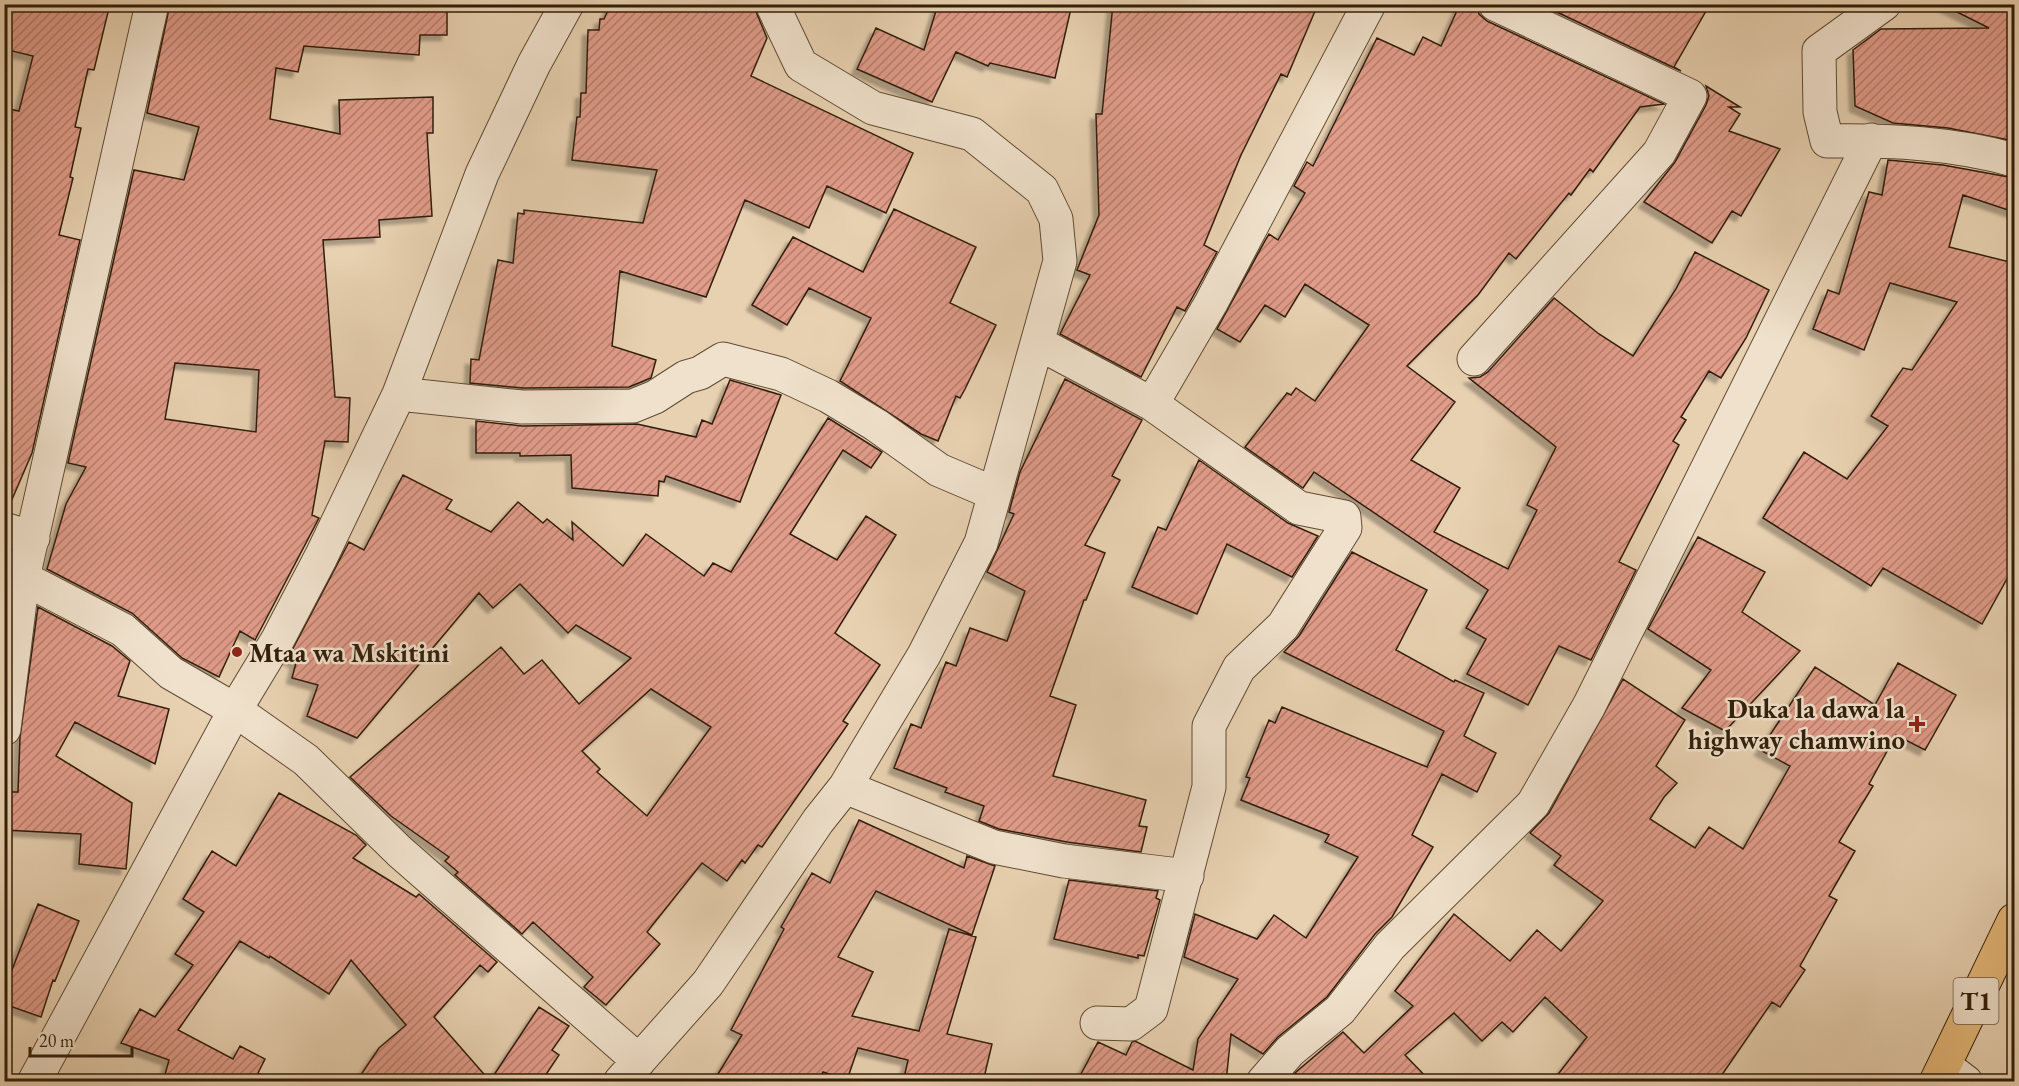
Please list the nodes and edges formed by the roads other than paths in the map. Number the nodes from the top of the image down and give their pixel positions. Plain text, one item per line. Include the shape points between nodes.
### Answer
1 (152, 4) edge
2 (567, 4) edge
3 (772, 4) edge
4 (1369, 4) edge
5 (1495, 4) edge
6 (1884, 4) edge
7 (1871, 140) junction
8 (2014, 160) edge
9 (1038, 343) junction
10 (1474, 359) dead end
11 (399, 394) junction
12 (1152, 404) junction
13 (993, 493) junction
14 (19, 534) edge
15 (23, 578) junction
16 (235, 710) junction
17 (4, 729) edge
18 (845, 787) junction
19 (1187, 876) junction
20 (2014, 920) edge
21 (1097, 1023) dead end
22 (629, 1071) edge
23 (1949, 1076) edge
24 (34, 1082) edge
25 (1263, 1082) edge

1 - 14 street
2 - 11 street via 482,174
3 - 9 street via 801,65 873,108 972,134 1042,190 1056,219 1060,261
4 - 12 street via 1211,303
5 - 10 street via 1690,96 1659,153
6 - 7 street via 1819,51 1820,112 1827,141
7 - 8 street via 1974,149
7 - 25 street via 1589,706 1533,804 1390,946 1340,1010 1290,1051
9 - 12 street
9 - 13 street
11 - 13 street via 522,407 633,406 723,359 781,374 828,396 939,470
11 - 16 street via 278,639
12 - 19 street via 1299,508 1344,517 1345,528 1283,626 1239,668 1209,726 1209,787
13 - 18 street via 981,543 924,655
14 - 15 street
15 - 16 street via 123,630 171,673
15 - 17 street
16 - 22 street via 306,760
16 - 24 street
18 - 19 street via 994,847 1064,861
18 - 22 street via 708,982
19 - 21 street via 1152,1009 1131,1024
20 - 23 highway, T1

